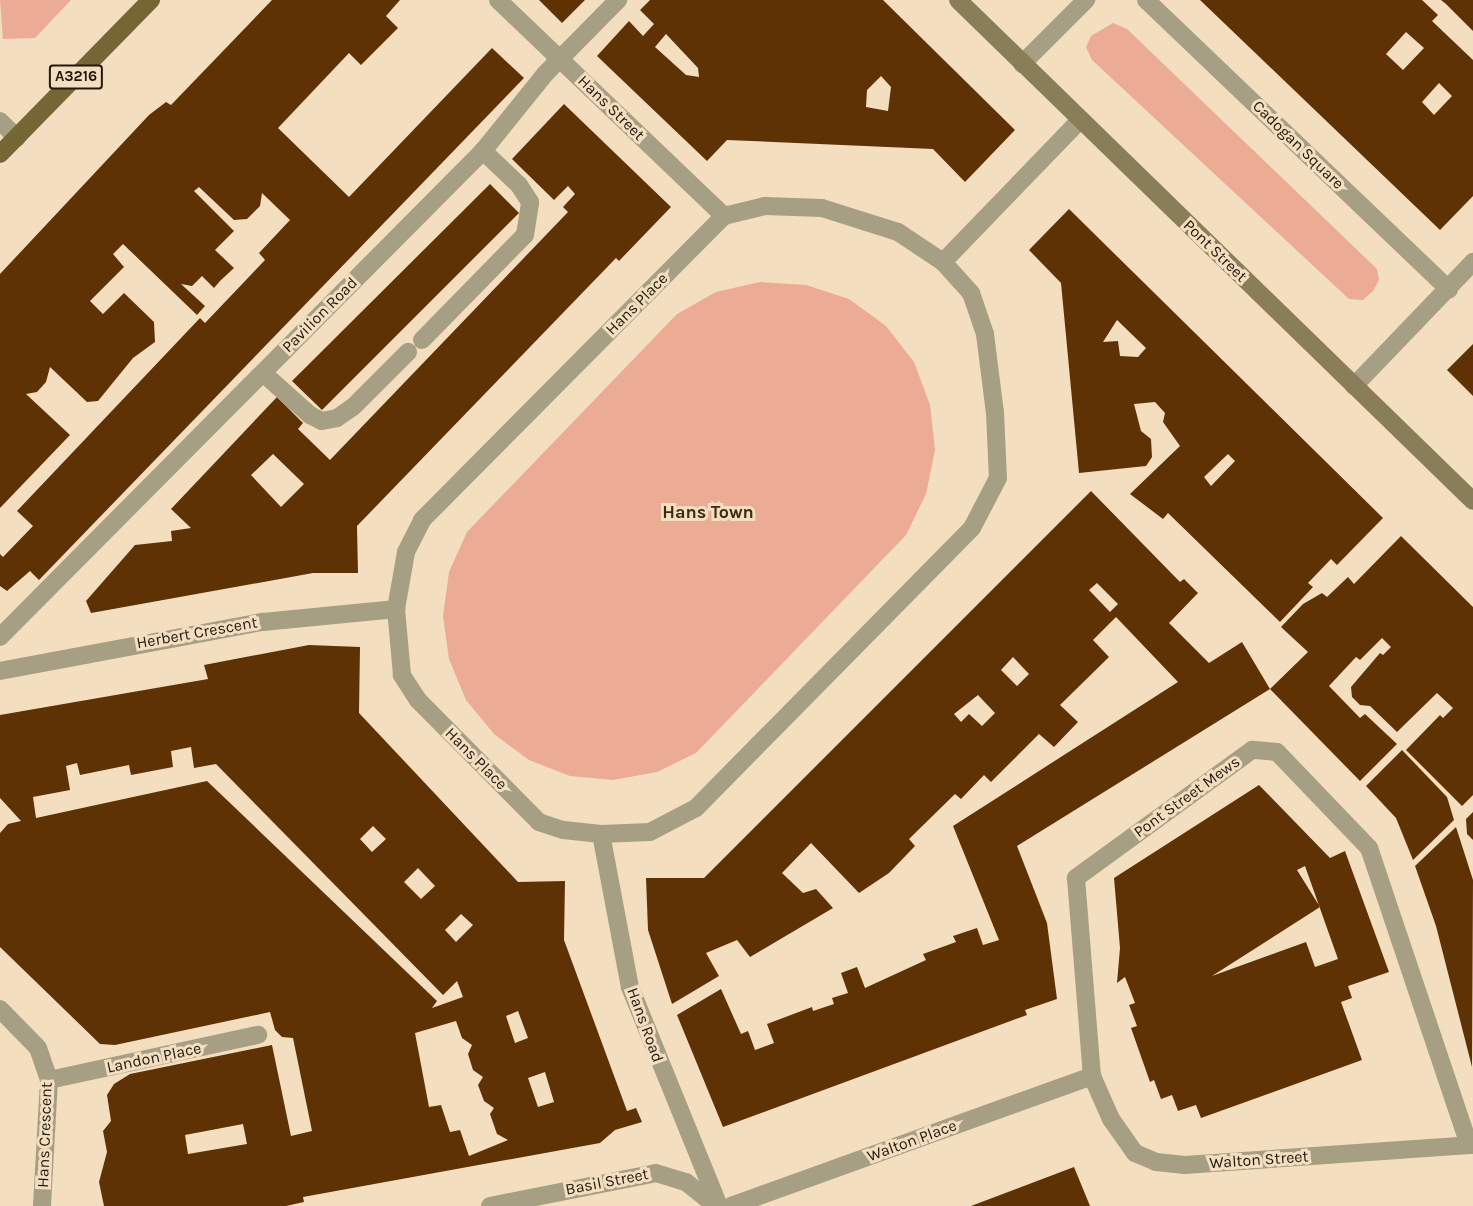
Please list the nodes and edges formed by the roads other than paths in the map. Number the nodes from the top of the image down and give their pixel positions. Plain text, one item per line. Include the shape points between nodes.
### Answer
1 (151, 0) edge
2 (498, 0) edge
3 (618, 0) edge
4 (958, 0) edge
5 (1086, 0) edge
6 (1146, 0) edge
7 (560, 59) junction
8 (1022, 64) junction
9 (1080, 120) junction
10 (0, 121) edge
11 (17, 138) junction
12 (483, 151) junction
13 (0, 154) edge
14 (724, 216) junction
15 (943, 262) junction
16 (1473, 262) edge
17 (1449, 290) junction
18 (263, 373) junction
19 (1354, 386) junction
20 (1473, 501) edge
21 (396, 609) junction
22 (0, 637) edge
23 (0, 671) edge
24 (601, 834) junction
25 (0, 1009) edge
26 (258, 1035) dead end
27 (1092, 1076) junction
28 (49, 1080) junction
29 (1471, 1145) edge
30 (42, 1206) edge
31 (490, 1206) edge
32 (717, 1206) edge
33 (731, 1206) edge

1 - 11 main road, A3216
2 - 7 street, Hans Street
3 - 7 street, Pavilion Road
4 - 8 main road, Pont Street
5 - 8 street
6 - 17 street, Cadogan Square
7 - 12 street, Pavilion Road
7 - 14 street, Hans Street
8 - 9 main road, Pont Street
9 - 15 street
9 - 19 main road, Pont Street
10 - 11 street
11 - 13 main road, A3216
12 - 18 street, Pavilion Road
12 - 18 street via 519,185 530,202 525,235 353,407 337,418 322,421 310,416
14 - 15 street, Hans Place via 765,206 822,208 898,232
14 - 21 street, Hans Place via 422,520 406,552
15 - 24 street, Hans Place via 971,293 984,334 996,413 998,478 972,528 696,808 650,832
16 - 17 street
17 - 19 street
18 - 22 street, Pavilion Road
19 - 20 main road, Pont Street
21 - 23 street, Herbert Crescent via 263,622
21 - 24 street, Hans Place via 402,675 418,700 539,822 563,830
24 - 32 street, Hans Road via 630,987
25 - 28 street, Hans Crescent via 38,1048
26 - 28 street, Landon Place
27 - 29 street, Walton Street via 1111,1119 1135,1153 1156,1162 1185,1165
27 - 29 street, Pont Street Mews via 1076,878 1252,750 1277,752 1369,848
27 - 33 street, Walton Place
28 - 30 street, Hans Crescent
31 - 32 street, Basil Street via 656,1173 686,1182

